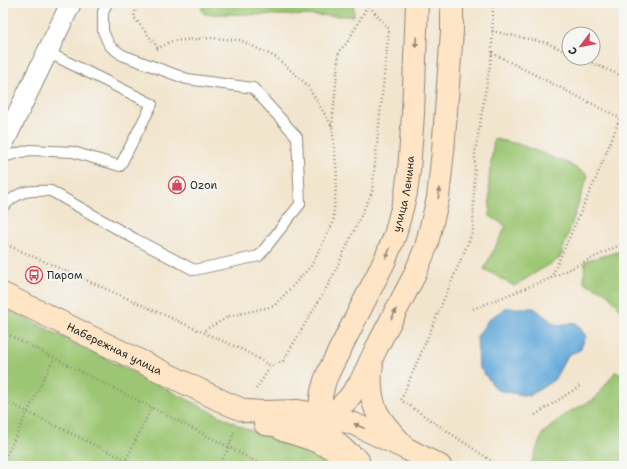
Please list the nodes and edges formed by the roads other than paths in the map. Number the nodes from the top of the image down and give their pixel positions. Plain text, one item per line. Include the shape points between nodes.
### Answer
1 (71, 3) edge
2 (107, 3) edge
3 (417, 3) edge
4 (452, 3) edge
5 (47, 52) junction
6 (3, 144) edge
7 (3, 157) edge
8 (3, 207) edge
9 (3, 294) edge
10 (376, 349) junction
11 (330, 369) junction
12 (323, 416) junction
13 (264, 418) junction
14 (407, 449) junction
15 (364, 463) edge
16 (440, 466) edge

1 - 5 street
2 - 8 lane via 103,12 103,31 109,45 122,55 187,79 254,88 297,137 300,204 259,256 194,270 51,190 23,192 10,199
3 -> 11 main road, улица Ленина via 413,114 406,193 395,236 385,260
10 -> 4 main road via 414,276 426,247 435,213 443,151
5 - 6 street
5 - 7 lane via 152,104 120,166 73,152 30,150
9 - 13 main road, Набережная улица via 226,403 241,414
10 - 12 main road via 360,383 348,399 336,411
10 - 14 main road via 370,372 371,393 377,413 390,432
11 - 12 main road, улица Ленина via 321,398
11 - 13 main road, улица Ленина via 321,383 309,394
12 - 13 main road, Набережная улица via 298,411
14 -> 12 main road, Набережная улица via 354,424
12 - 15 main road, улица Ленина via 324,426 332,439
13 - 15 main road, Набережная улица
14 - 16 main road, Набережная улица

